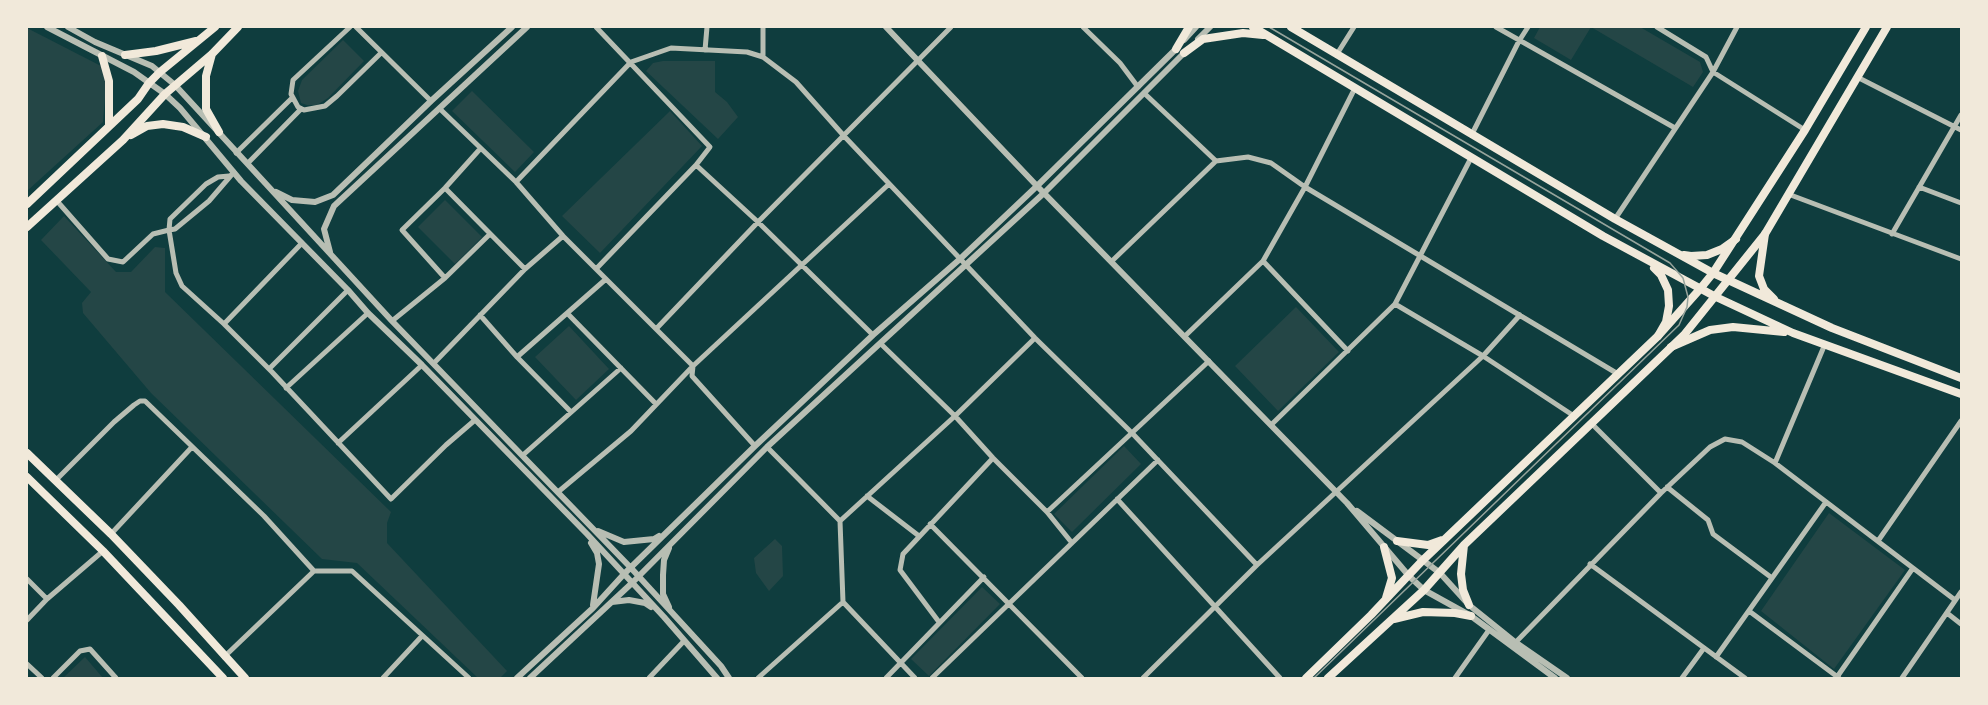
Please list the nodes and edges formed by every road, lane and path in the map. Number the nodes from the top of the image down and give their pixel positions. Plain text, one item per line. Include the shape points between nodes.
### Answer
1 (47, 27) edge
2 (68, 27) edge
3 (215, 27) edge
4 (238, 27) edge
5 (350, 27) edge
6 (356, 27) edge
7 (512, 27) edge
8 (527, 27) edge
9 (596, 27) edge
10 (707, 27) edge
11 (763, 27) edge
12 (886, 27) edge
13 (951, 27) edge
14 (1083, 27) edge
15 (1189, 27) edge
16 (1196, 27) edge
17 (1210, 27) edge
18 (1253, 27) edge
19 (1291, 27) edge
20 (1354, 27) edge
21 (1496, 27) edge
22 (1528, 27) edge
23 (1657, 27) edge
24 (1737, 27) edge
25 (1866, 27) edge
26 (1887, 27) edge
27 (1266, 35) junction
28 (200, 40) junction
29 (1519, 41) junction
30 (705, 50) junction
31 (1180, 51) junction
32 (381, 53) junction
33 (212, 54) junction
34 (1337, 54) junction
35 (125, 55) junction
36 (102, 56) junction
37 (763, 57) junction
38 (918, 61) junction
39 (631, 62) junction
40 (160, 72) junction
41 (1713, 72) junction
42 (1857, 77) junction
43 (149, 83) junction
44 (175, 85) junction
45 (1138, 87) junction
46 (1354, 88) junction
47 (1144, 93) junction
48 (165, 94) junction
49 (292, 99) junction
50 (430, 101) junction
51 (301, 109) junction
52 (440, 109) junction
53 (1961, 115) edge
54 (110, 126) junction
55 (1675, 128) junction
56 (1953, 128) junction
57 (1805, 130) junction
58 (1961, 130) edge
59 (219, 132) junction
60 (1472, 134) junction
61 (844, 136) junction
62 (206, 137) junction
63 (123, 140) junction
64 (480, 149) junction
65 (237, 153) junction
66 (1471, 158) junction
67 (1215, 160) junction
68 (248, 163) junction
69 (696, 165) junction
70 (231, 174) junction
71 (516, 182) junction
72 (889, 183) junction
73 (1037, 186) junction
74 (1305, 187) junction
75 (1919, 187) junction
76 (445, 188) junction
77 (272, 190) junction
78 (1044, 193) junction
79 (1788, 194) junction
80 (57, 201) junction
81 (1961, 202) edge
82 (27, 204) edge
83 (1615, 219) junction
84 (758, 222) junction
85 (27, 227) edge
86 (169, 230) junction
87 (490, 234) junction
88 (1765, 234) junction
89 (1892, 234) junction
90 (563, 236) junction
91 (1736, 239) junction
92 (302, 243) junction
93 (330, 252) junction
94 (1674, 253) junction
95 (1419, 255) junction
96 (960, 259) junction
97 (1961, 259) edge
98 (1112, 261) junction
99 (1263, 261) junction
100 (1650, 263) junction
101 (801, 265) junction
102 (965, 265) junction
103 (525, 269) junction
104 (596, 269) junction
105 (1713, 273) junction
106 (446, 278) junction
107 (606, 279) junction
108 (1729, 280) junction
109 (1700, 289) junction
110 (348, 290) junction
111 (1716, 297) junction
112 (1778, 303) junction
113 (1395, 304) junction
114 (368, 313) junction
115 (567, 313) junction
116 (480, 315) junction
117 (1520, 315) junction
118 (392, 321) junction
119 (224, 324) junction
120 (656, 329) junction
121 (1792, 333) junction
122 (873, 335) junction
123 (1185, 336) junction
124 (1658, 336) junction
125 (1035, 338) junction
126 (881, 344) junction
127 (1826, 344) junction
128 (1671, 347) junction
129 (1348, 351) junction
130 (1483, 356) junction
131 (517, 357) junction
132 (1209, 361) junction
133 (434, 363) junction
134 (422, 365) junction
135 (693, 366) junction
136 (621, 368) junction
137 (269, 369) junction
138 (1618, 374) junction
139 (1961, 378) edge
140 (286, 388) junction
141 (1961, 394) edge
142 (656, 404) junction
143 (571, 412) junction
144 (955, 416) junction
145 (1574, 416) junction
146 (475, 420) junction
147 (1961, 421) edge
148 (1591, 423) junction
149 (1271, 425) junction
150 (1132, 433) junction
151 (338, 443) junction
152 (755, 446) junction
153 (192, 447) junction
154 (767, 447) junction
155 (27, 453) edge
156 (523, 455) junction
157 (993, 458) junction
158 (1158, 460) junction
159 (1775, 463) junction
160 (27, 477) edge
161 (55, 481) junction
162 (1667, 487) junction
163 (1335, 491) junction
164 (558, 492) junction
165 (1661, 493) junction
166 (867, 496) junction
167 (1117, 499) junction
168 (1826, 502) junction
169 (1347, 503) junction
170 (1047, 512) junction
171 (840, 521) junction
172 (930, 524) junction
173 (672, 527) junction
174 (593, 528) junction
175 (111, 534) junction
176 (587, 534) junction
177 (919, 536) junction
178 (1447, 538) junction
179 (1878, 541) junction
180 (672, 542) junction
181 (1397, 542) junction
182 (1072, 543) junction
183 (1464, 545) junction
184 (1384, 548) junction
185 (103, 551) junction
186 (1422, 561) junction
187 (1590, 564) junction
188 (1257, 565) junction
189 (631, 568) junction
190 (1913, 568) junction
191 (314, 571) junction
192 (1440, 573) junction
193 (624, 574) junction
194 (638, 576) junction
195 (1408, 576) junction
196 (984, 577) junction
197 (1772, 578) junction
198 (27, 579) edge
199 (632, 583) junction
200 (1424, 590) junction
201 (1961, 592) edge
202 (47, 599) junction
203 (1955, 600) junction
204 (1385, 601) junction
205 (611, 602) junction
206 (843, 602) junction
207 (1010, 604) junction
208 (1469, 605) junction
209 (1215, 606) junction
210 (592, 608) junction
211 (1749, 611) junction
212 (671, 613) junction
213 (1947, 613) junction
214 (1471, 616) junction
215 (664, 617) junction
216 (27, 620) edge
217 (1389, 620) junction
218 (939, 622) junction
219 (1961, 624) edge
220 (1487, 628) junction
221 (422, 636) junction
222 (684, 641) junction
223 (1513, 644) junction
224 (1704, 648) junction
225 (224, 657) junction
226 (1716, 657) junction
227 (900, 663) junction
228 (27, 664) edge
229 (1838, 677) edge
230 (42, 678) edge
231 (53, 678) edge
232 (116, 678) edge
233 (224, 678) edge
234 (245, 678) edge
235 (383, 678) edge
236 (469, 678) edge
237 (518, 678) edge
238 (530, 678) edge
239 (649, 678) edge
240 (717, 678) edge
241 (729, 678) edge
242 (758, 678) edge
243 (886, 678) edge
244 (915, 678) edge
245 (932, 678) edge
246 (1082, 678) edge
247 (1143, 678) edge
248 (1280, 678) edge
249 (1306, 678) edge
250 (1329, 678) edge
251 (1455, 678) edge
252 (1555, 678) edge
253 (1567, 678) edge
254 (1682, 678) edge
255 (1744, 678) edge
256 (1902, 678) edge

1 - 36 street
2 - 35 street
3 - 28 main road
4 - 33 main road
5 - 49 street via 293,80
6 - 32 street
7 - 50 street
8 - 52 street
9 - 39 street
10 - 30 street
11 - 37 street
12 - 38 street
13 - 38 street
14 - 45 street
15 - 31 main road
16 - 31 street
17 - 31 street
18 - 27 main road
19 - 34 main road
20 - 34 street
21 - 29 street
22 - 29 street
23 - 41 street via 1706,57
24 - 41 street
25 - 57 main road
26 - 42 main road
27 - 31 main road via 1243,33 1203,39
27 - 46 main road
28 - 35 main road
28 - 40 main road
29 - 55 street
29 - 60 street
30 - 37 street via 747,52
30 - 39 street via 671,48
31 - 45 street
31 - 47 street
32 - 50 street
32 - 51 street via 325,106
33 - 44 main road
33 - 59 main road via 205,90 207,110
34 - 60 main road
35 - 40 street
36 - 43 street
36 - 54 main road via 109,81
37 - 61 street via 796,82
38 - 61 street
38 - 73 street
39 - 69 street via 710,147
39 - 71 street
40 - 43 main road
40 - 44 street
41 - 55 street
41 - 57 street
42 - 56 street
42 - 79 main road
43 - 48 street
43 - 54 main road
44 - 48 main road
44 - 59 street
45 - 73 street
46 - 66 main road
46 - 74 street
47 - 67 street
47 - 78 street
48 - 62 street
48 - 63 main road
49 - 51 street
49 - 65 street
50 - 77 street via 333,195 315,202 292,200
51 - 68 street
52 - 64 street
52 - 93 street via 334,206 324,229
53 - 56 street
54 - 82 main road
55 - 83 street
56 - 58 street
56 - 75 street
57 - 91 main road
59 - 65 street
60 - 83 main road
61 - 72 street
61 - 84 street
62 - 63 main road via 163,124 147,126
62 - 70 street
63 - 80 main road
64 - 71 street
64 - 76 street
65 - 68 street
66 - 95 street
66 - 100 main road
67 - 74 street via 1248,157 1270,163
67 - 98 street
68 - 77 street
69 - 84 street
69 - 104 street
70 - 86 street via 209,201
70 - 86 street via 206,184 170,219
70 - 92 street
71 - 90 street
72 - 96 street
72 - 101 street
73 - 78 street
73 - 96 street
74 - 95 street
74 - 99 street
75 - 81 street
75 - 89 street
76 - 87 street
76 - 106 street via 402,230
77 - 93 street
78 - 98 street
78 - 102 street
79 - 88 main road
79 - 89 street
80 - 85 main road
80 - 86 street via 108,260 115,262 123,262 153,234
83 - 94 main road
84 - 101 street
84 - 120 street
86 - 119 street via 182,286
87 - 103 street
87 - 106 street
88 - 108 main road
88 - 112 main road via 1759,276 1764,289
89 - 97 street
90 - 103 street
90 - 104 street
91 - 94 main road via 1707,255
91 - 105 main road
92 - 110 street
92 - 119 street
93 - 118 street
94 - 105 main road
95 - 113 street
95 - 117 street
96 - 102 street
96 - 122 street
98 - 123 street
99 - 123 street
99 - 129 street
100 - 109 main road
100 - 124 main road via 1668,290 1666,322
101 - 122 street
101 - 135 street
102 - 125 street
102 - 126 street
103 - 116 street
104 - 107 street
105 - 108 main road
105 - 109 main road
106 - 118 street
107 - 115 street
107 - 120 street
108 - 111 main road
108 - 112 main road
109 - 111 main road
109 - 124 main road
110 - 114 street
110 - 137 street
111 - 121 main road
111 - 128 main road
112 - 139 main road
113 - 129 street
113 - 130 street
114 - 134 street
114 - 140 street
115 - 131 street
115 - 136 street
116 - 131 street
116 - 133 street
117 - 130 street
117 - 138 street
118 - 133 street
119 - 137 street
120 - 135 street
121 - 127 main road
121 - 128 main road via 1733,327 1710,330
122 - 152 street
123 - 132 street
124 - 138 main road
125 - 144 street
125 - 150 street
126 - 144 street
126 - 154 street
127 - 141 main road
127 - 159 street
128 - 148 main road
129 - 149 street
130 - 145 street
130 - 163 street
131 - 143 street
132 - 149 street
132 - 150 street
133 - 156 street
134 - 146 street
134 - 151 street
135 - 142 street
135 - 152 street via 692,376
136 - 142 street
136 - 143 street
137 - 140 street
138 - 145 main road
140 - 151 street
142 - 164 street via 631,431
143 - 156 street
144 - 157 street
144 - 166 street
145 - 178 main road
146 - 151 street via 391,499
146 - 176 street
147 - 179 street
148 - 165 street
148 - 183 main road
149 - 163 street
150 - 158 street
150 - 170 street
152 - 173 street
153 - 161 street via 145,401 140,401
153 - 175 street
153 - 191 street
154 - 171 street
154 - 180 street
155 - 161 main road
156 - 164 street
157 - 170 street
157 - 172 street
158 - 167 street
158 - 188 street
159 - 162 street via 1742,442 1725,440 1710,447
159 - 168 street
160 - 185 main road
161 - 175 main road
162 - 165 street
162 - 197 street via 1708,520 1713,534
163 - 169 street
163 - 188 street
164 - 174 street
165 - 187 street
166 - 171 street
166 - 177 street
167 - 182 street
167 - 209 street
168 - 179 street
168 - 197 street
169 - 181 street
169 - 184 street
170 - 182 street
171 - 206 street
172 - 177 street
172 - 196 street
173 - 174 street via 654,539 624,542
173 - 189 street
174 - 189 street
175 - 225 main road
176 - 193 street
176 - 210 street via 599,564
177 - 218 street via 903,554 900,570
178 - 181 main road via 1428,545
178 - 186 main road
179 - 190 street
180 - 194 street
180 - 212 street via 663,575 663,594
181 - 186 street
182 - 207 street
183 - 192 main road
183 - 208 main road via 1461,574
184 - 195 street
184 - 204 main road via 1392,578
185 - 202 street
185 - 233 main road
186 - 192 street
186 - 195 main road
187 - 223 street
187 - 224 street
188 - 209 street
189 - 193 street
189 - 194 street
190 - 203 street
190 - 229 street
191 - 221 street via 352,571
191 - 225 street
192 - 200 main road
192 - 208 street
193 - 199 street
193 - 210 street
194 - 199 street
194 - 212 street
195 - 200 street
195 - 204 main road
196 - 207 street
196 - 218 street
197 - 211 street
198 - 202 street
199 - 205 street
199 - 215 street
200 - 214 street
200 - 217 main road
201 - 203 street
202 - 216 street
203 - 213 street
204 - 249 main road
205 - 215 street via 645,603
205 - 238 street
206 - 227 street
206 - 242 street
207 - 245 street
207 - 246 street
208 - 223 street
209 - 247 street
209 - 248 street
210 - 237 street
211 - 226 street
211 - 229 street
212 - 241 street
213 - 219 street
213 - 256 street
214 - 217 main road via 1423,612
214 - 220 street
215 - 222 street
217 - 250 main road
218 - 227 street
220 - 223 street
220 - 251 street
221 - 235 street
221 - 236 street
222 - 239 street
222 - 240 street
223 - 252 street
223 - 253 street
224 - 226 street
224 - 254 street
225 - 234 main road
226 - 255 street
227 - 243 street
227 - 244 street
228 - 230 street
231 - 232 street via 80,651 90,650

